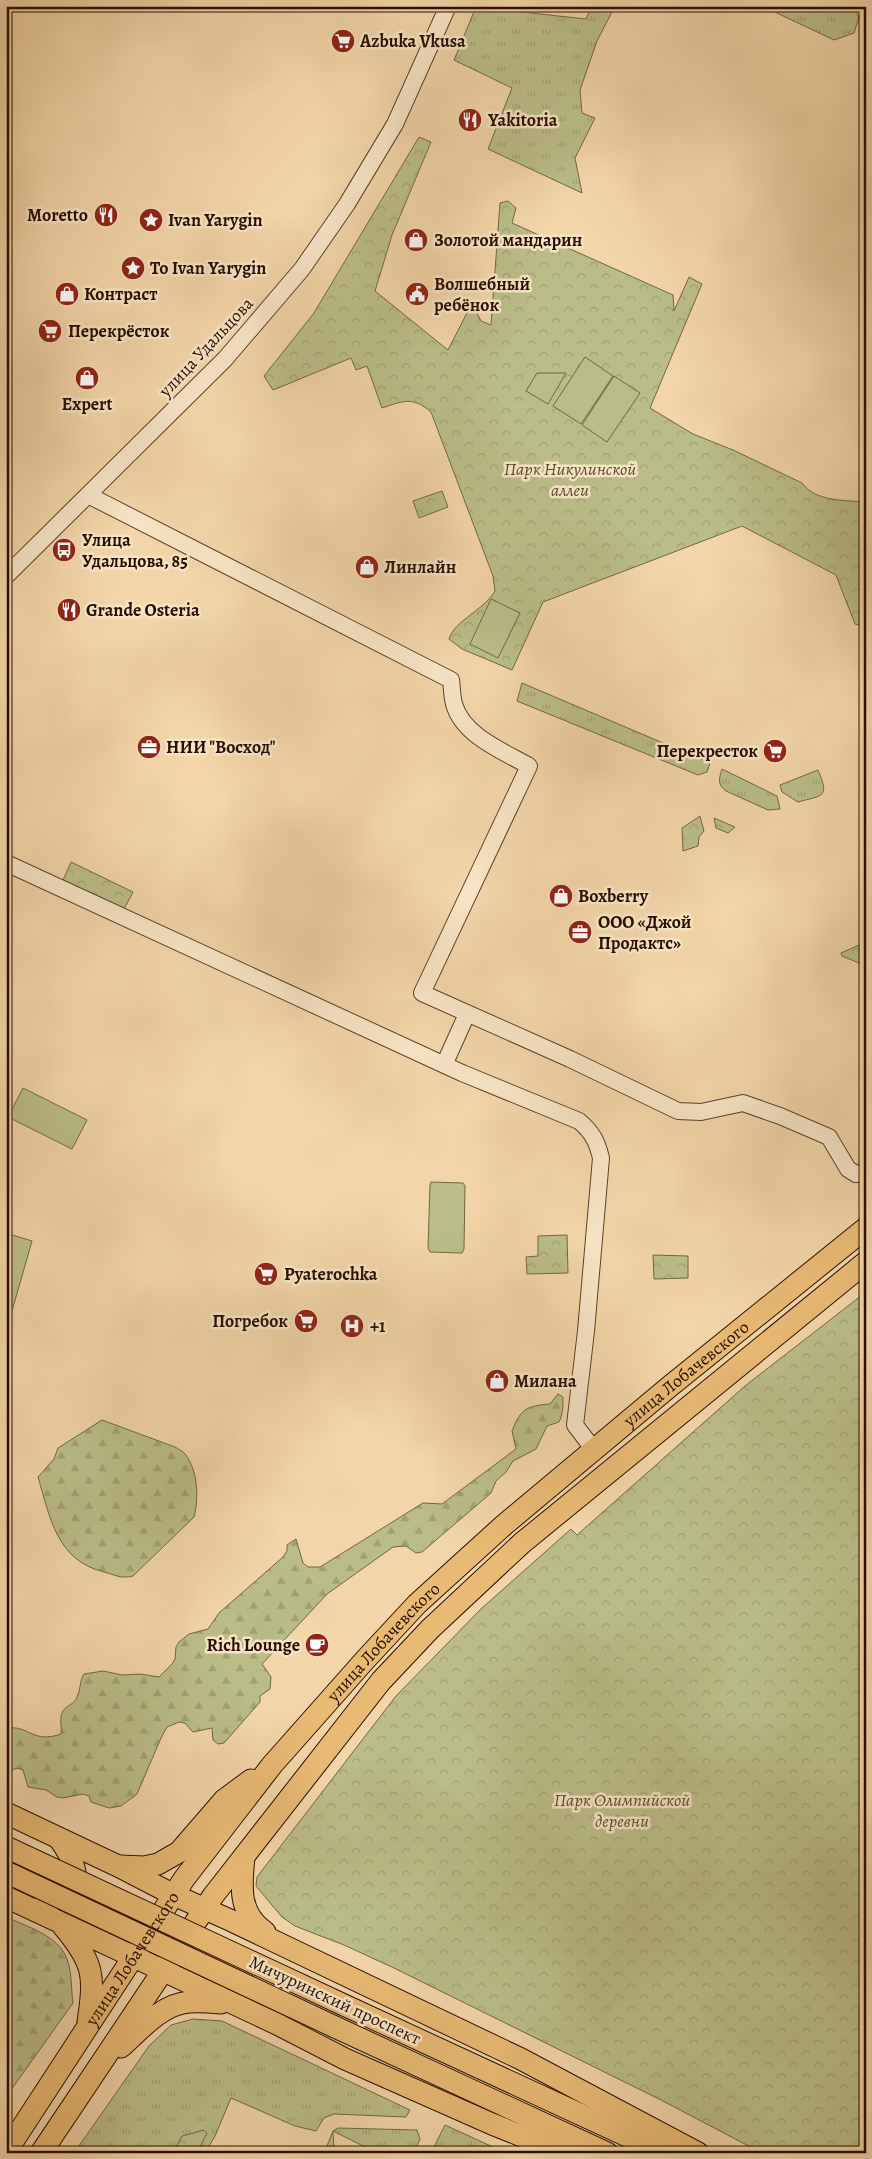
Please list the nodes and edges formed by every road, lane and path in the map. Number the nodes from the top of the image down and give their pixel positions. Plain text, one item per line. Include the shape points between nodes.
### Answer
1 (448, 6) edge
2 (88, 495) junction
3 (6, 576) edge
4 (6, 863) edge
5 (467, 1014) junction
6 (444, 1065) junction
7 (866, 1173) edge
8 (866, 1228) edge
9 (866, 1262) edge
10 (594, 1450) junction
11 (272, 1765) junction
12 (6, 1813) edge
13 (60, 1840) junction
14 (6, 1847) edge
15 (244, 1857) junction
16 (118, 1866) junction
17 (6, 1872) edge
18 (174, 1896) junction
19 (16, 1902) edge
20 (204, 1909) junction
21 (58, 1920) junction
22 (284, 1945) junction
23 (134, 1957) junction
24 (309, 1958) junction
25 (163, 1971) junction
26 (231, 2003) junction
27 (277, 2024) junction
28 (86, 2031) junction
29 (99, 2067) junction
30 (6, 2152) edge
31 (41, 2153) edge
32 (568, 2153) edge
33 (607, 2153) edge
34 (664, 2153) edge
35 (698, 2153) edge

1 - 2 street, улица Удальцова via 395,124 313,253 226,359
2 - 3 street, улица Удальцова
2 - 5 street via 451,680 454,705 467,727 529,766 422,993
4 - 6 street
5 - 6 street
5 - 7 street via 678,1111 701,1112 743,1103 780,1116 829,1137 848,1169 856,1174
6 - 10 street via 579,1121 591,1131 598,1143 601,1158 575,1425
8 - 10 main road, улица Лобачевского
9 - 15 main road, улица Лобачевского via 522,1543 442,1617 381,1681
10 - 11 main road, улица Лобачевского via 504,1525 418,1604
11 - 16 main road via 224,1800 179,1852 158,1864
11 - 18 main road, улица Лобачевского
12 - 13 main road
13 - 16 main road
13 - 19 main road via 76,1870 73,1886 61,1898
14 - 34 main road, Мичуринский проспект, bridge
15 - 20 main road, улица Лобачевского
15 - 22 main road via 243,1904 253,1923
16 - 18 main road
17 - 33 main road, Мичуринский проспект, bridge
18 - 20 main road
18 - 23 main road, улица Лобачевского
19 - 21 main road
20 - 22 main road
20 - 25 main road, улица Лобачевского
21 - 23 main road
21 - 28 main road via 88,1963 94,1988
22 - 24 main road
23 - 25 main road
23 - 28 main road, улица Лобачевского
24 - 27 main road via 291,1956 280,1959 261,1975 258,1983 261,2001
24 - 35 main road via 521,2059
25 - 26 main road
25 - 29 main road, улица Лобачевского
26 - 27 main road
26 - 29 main road via 188,2002 168,2009
27 - 32 main road via 492,2124
28 - 30 main road, улица Лобачевского
29 - 31 main road, улица Лобачевского

